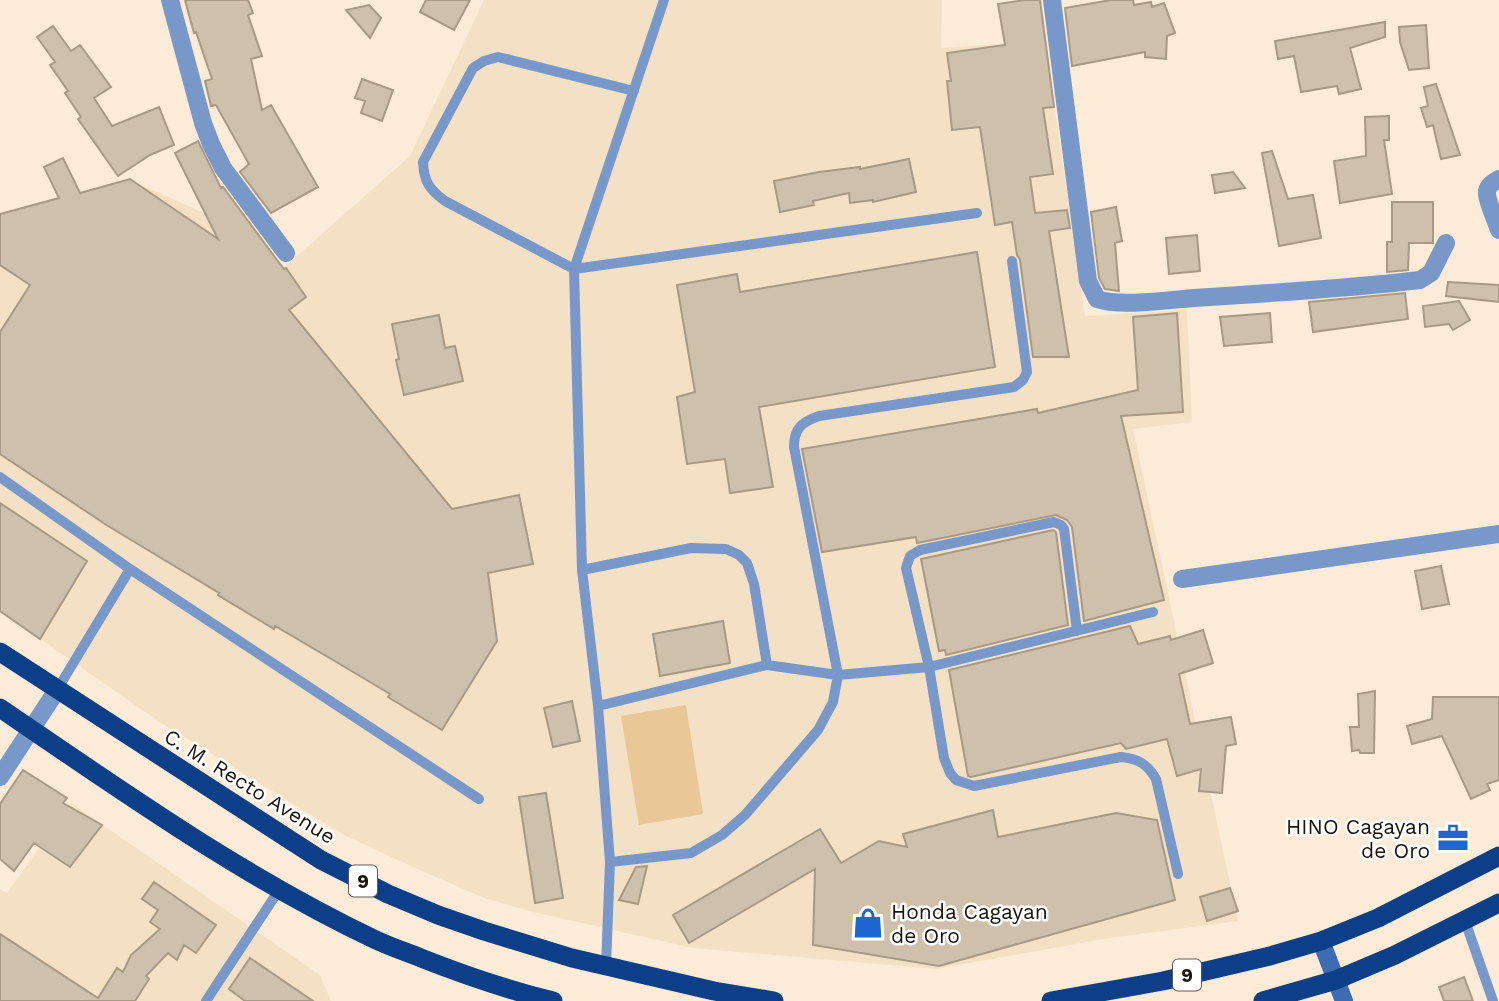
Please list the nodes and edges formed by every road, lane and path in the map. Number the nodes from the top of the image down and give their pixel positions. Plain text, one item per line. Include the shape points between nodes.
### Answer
1 (170, 0) edge
2 (664, 0) edge
3 (1052, 0) edge
4 (634, 91) junction
5 (1499, 179) edge
6 (977, 213) dead end
7 (1499, 230) edge
8 (1446, 243) dead end
9 (286, 253) dead end
10 (1012, 261) dead end
11 (574, 270) junction
12 (0, 477) edge
13 (1499, 534) edge
14 (131, 569) junction
15 (582, 570) junction
16 (1182, 579) dead end
17 (1153, 612) dead end
18 (1077, 631) junction
19 (0, 652) edge
20 (767, 665) junction
21 (929, 667) junction
22 (838, 676) junction
23 (57, 690) junction
24 (598, 706) junction
25 (0, 708) edge
26 (31, 729) junction
27 (0, 777) edge
28 (479, 799) dead end
29 (1499, 856) edge
30 (610, 862) junction
31 (1178, 874) dead end
32 (279, 890) junction
33 (1499, 903) edge
34 (1465, 921) junction
35 (1321, 941) junction
36 (606, 966) junction
37 (1336, 980) junction
38 (206, 1001) edge
39 (553, 1001) edge
40 (774, 1001) edge
41 (1051, 1001) edge
42 (1263, 1001) edge
43 (1344, 1001) edge
44 (1493, 1001) edge

1 - 9 street via 211,144 223,168
2 - 4 lane
3 - 8 street via 1088,281 1097,299 1154,302 1420,280 1431,273
4 - 11 lane
4 - 11 lane via 498,57 484,61 473,68 423,162 424,178 444,201
5 - 7 street via 1487,191
6 - 11 lane
10 - 22 lane via 1027,372 1023,380 1014,387 819,416 798,428 794,447
11 - 15 lane
12 - 14 lane
13 - 16 street
14 - 23 lane
14 - 28 lane
15 - 20 lane via 691,548 726,549 738,555 747,563 754,584
15 - 24 lane
17 - 18 lane
18 - 21 lane
18 - 21 lane via 1060,525 1054,522 920,550 909,556 906,568
19 - 23 highway, C. M. Recto Avenue / 9
20 - 22 lane
20 - 24 lane
21 - 22 lane
21 - 31 lane via 944,758 956,780 974,786 1132,758 1150,769 1156,779
22 - 30 lane via 833,702 818,730 746,815 722,835 691,853
23 - 26 street
23 - 36 highway, C. M. Recto Avenue / 9 via 321,860 388,894 484,931
24 - 30 lane
25 - 26 highway, 9
26 - 27 street
26 - 32 highway, 9
29 - 35 highway, 9 via 1378,918
30 - 36 lane
32 - 38 lane
32 - 39 highway, 9 via 379,941 504,988
33 - 34 highway
34 - 37 highway
34 - 44 lane
35 - 37 main road
35 - 41 highway, 9 via 1176,978
36 - 40 highway, C. M. Recto Avenue / 9
37 - 42 highway
37 - 43 main road

